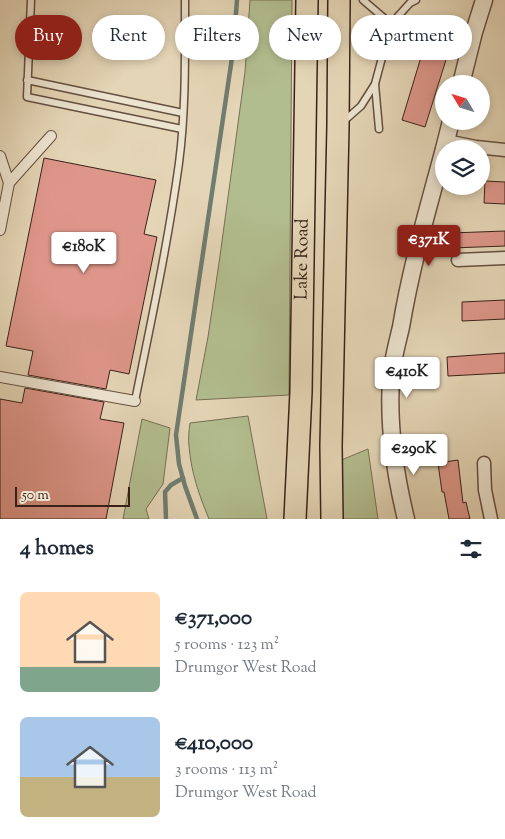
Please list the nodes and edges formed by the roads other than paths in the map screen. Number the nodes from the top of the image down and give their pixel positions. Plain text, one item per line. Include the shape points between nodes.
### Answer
1 (31, 0) edge
2 (185, 0) edge
3 (307, 0) edge
4 (339, 0) edge
5 (363, 0) edge
6 (416, 0) edge
7 (484, 0) edge
8 (380, 15) edge
9 (399, 15) edge
10 (381, 60) edge
11 (463, 75) edge
12 (28, 80) junction
13 (375, 84) junction
14 (183, 113) junction
15 (338, 126) junction
16 (379, 128) dead end
17 (182, 130) junction
18 (51, 136) dead end
19 (490, 148) edge
20 (505, 150) edge
21 (0, 156) edge
22 (435, 182) edge
23 (9, 183) junction
24 (0, 230) edge
25 (505, 258) edge
26 (458, 260) dead end
27 (0, 377) edge
28 (135, 401) joint
29 (484, 463) dead end
30 (295, 519) edge
31 (332, 519) edge
32 (406, 519) edge
33 (491, 519) edge

1 - 12 lane
2 - 14 lane
3 - 30 highway, Lake Road via 301,392
4 - 15 highway, Lake Road
5 - 8 lane
6 - 9 lane
7 - 11 street
10 - 13 lane
12 - 14 lane
12 - 17 lane via 27,97
13 - 15 lane via 361,106
13 - 16 lane
14 - 17 lane
15 - 31 highway, Lake Road
17 - 28 lane via 164,250
18 - 23 street
19 - 20 street
21 - 23 street
22 - 32 street via 408,287 391,378 394,448
23 - 24 street
25 - 26 street
27 - 28 street
29 - 33 street

